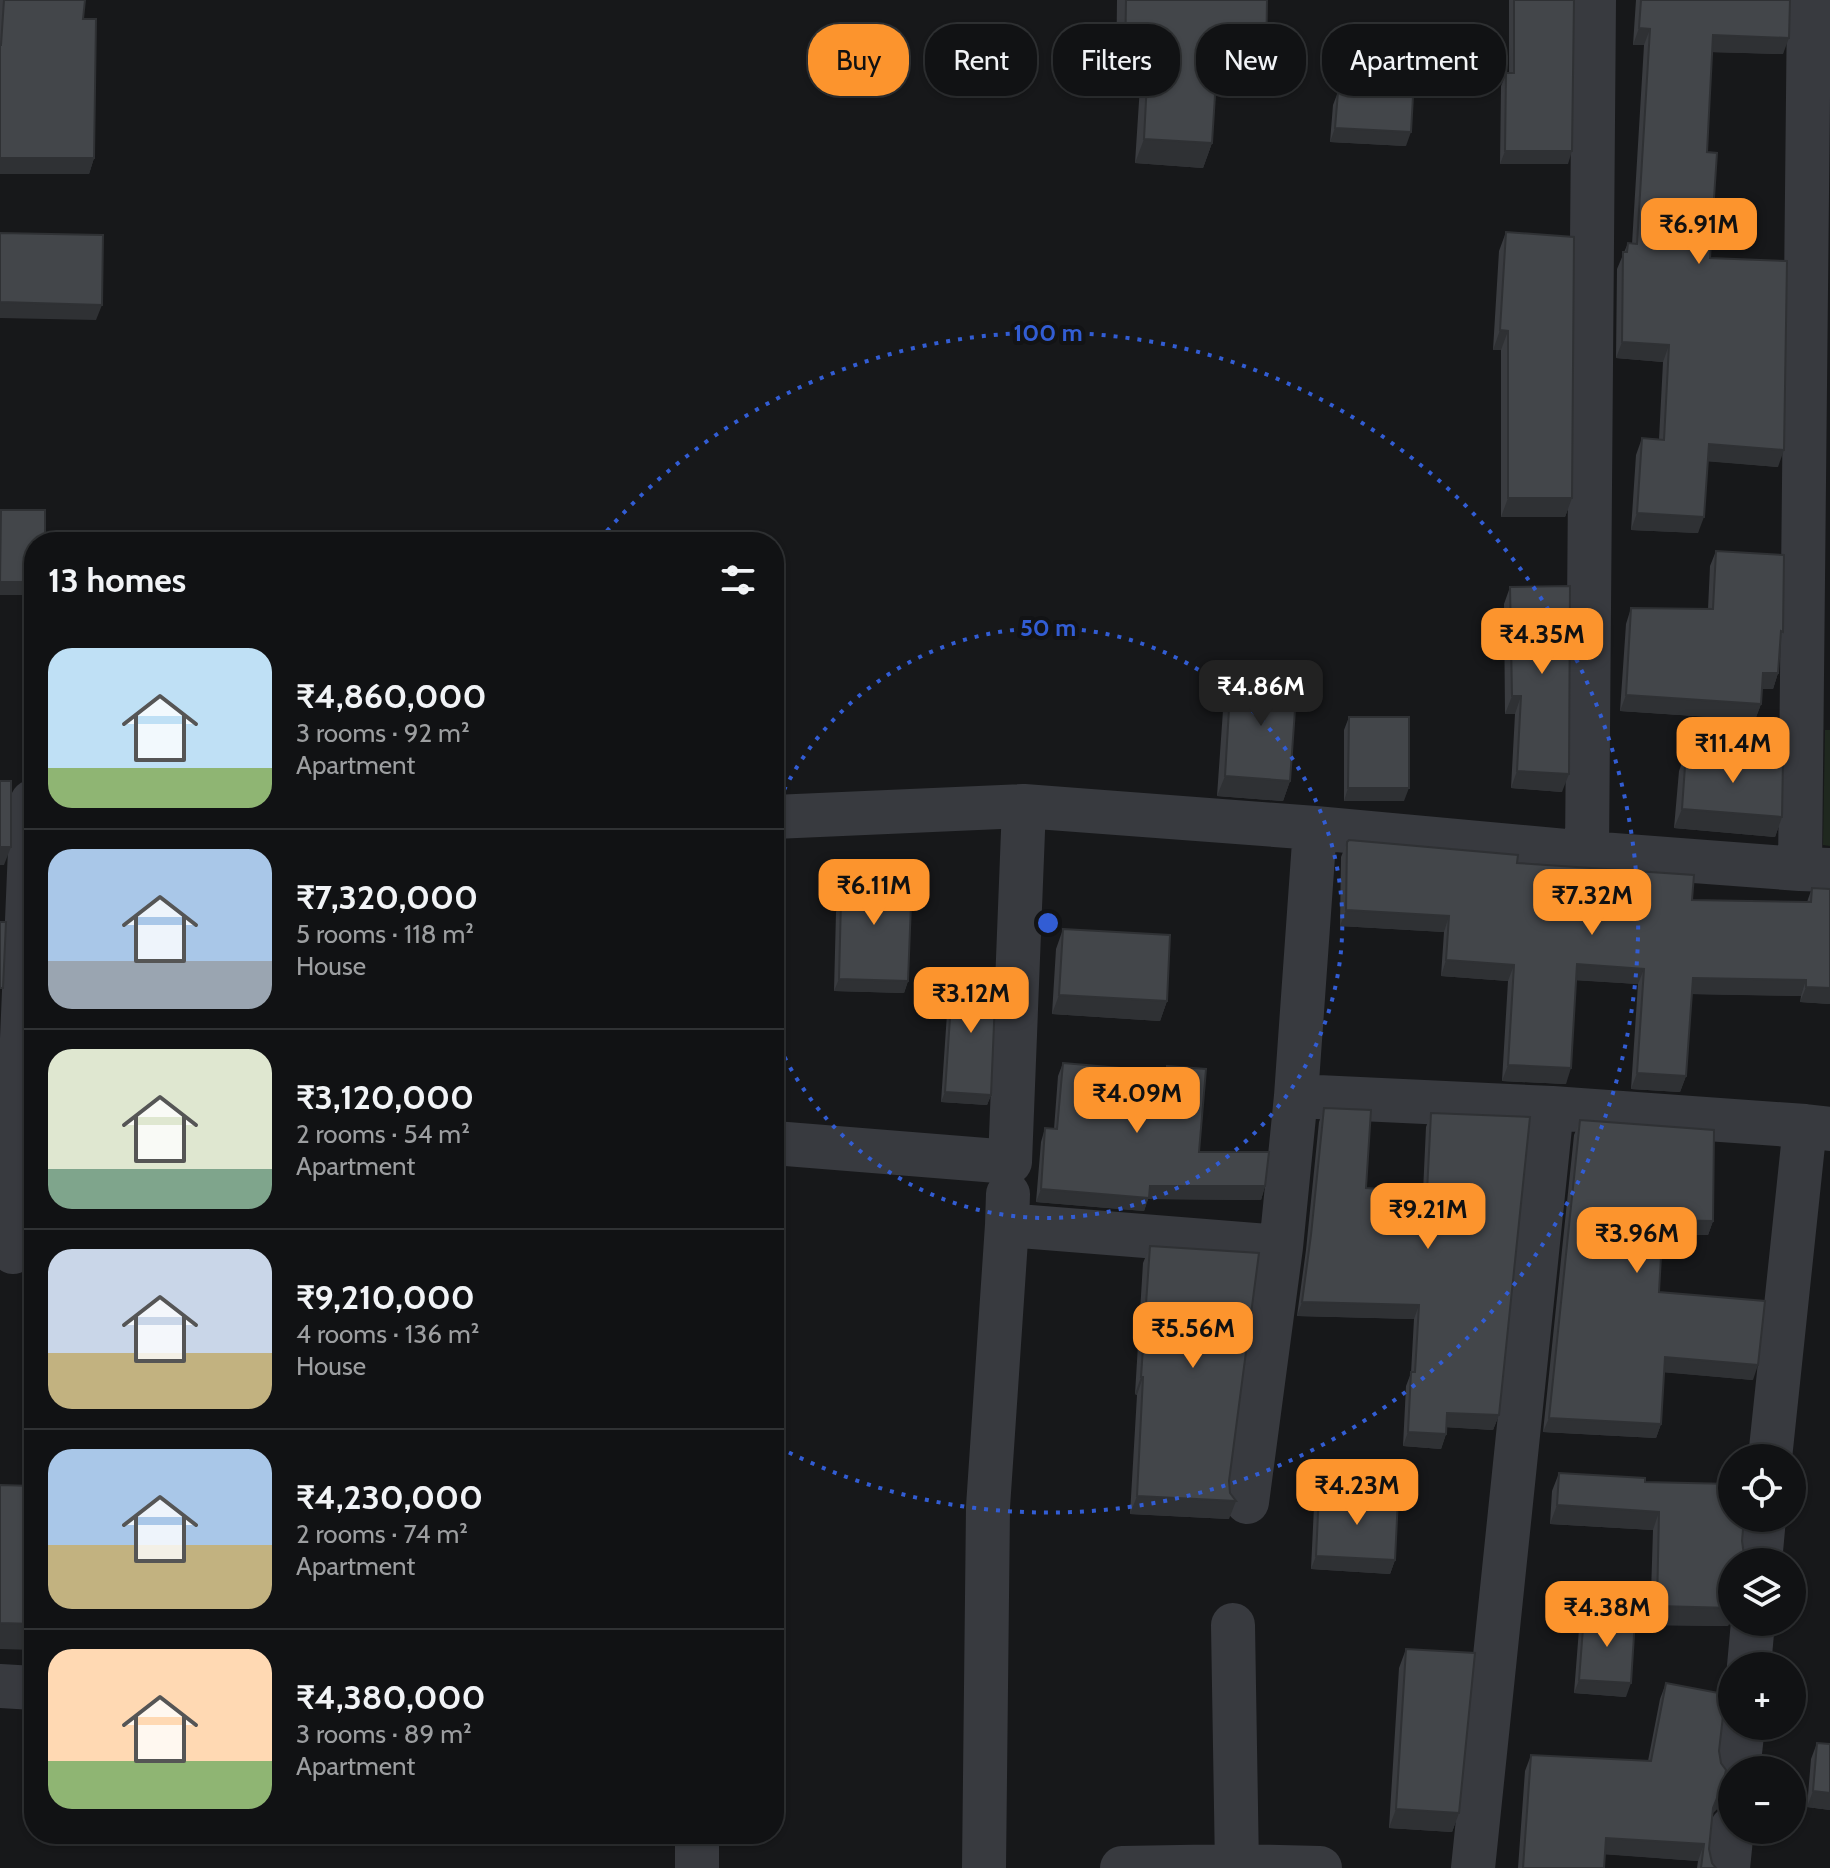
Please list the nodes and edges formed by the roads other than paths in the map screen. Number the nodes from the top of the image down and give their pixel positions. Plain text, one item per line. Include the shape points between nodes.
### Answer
1 (1594, 0) edge
2 (1809, 0) edge
3 (22, 798) edge
4 (1024, 806) junction
5 (784, 817) edge
6 (1315, 828) junction
7 (1587, 853) junction
8 (1815, 870) edge
9 (1296, 1096) junction
10 (1552, 1108) junction
11 (1818, 1128) edge
12 (784, 1144) edge
13 (1010, 1162) junction
14 (1007, 1225) junction
15 (1281, 1247) junction
16 (13, 1252) dead end
17 (1772, 1444) edge
18 (1247, 1502) dead end
19 (1233, 1625) dead end
20 (0, 1686) edge
21 (24, 1687) edge
22 (697, 1844) edge
23 (1730, 1844) edge
24 (1237, 1867) edge
25 (697, 1868) edge
26 (984, 1868) edge
27 (1122, 1868) edge
28 (1320, 1868) edge
29 (1473, 1868) edge
30 (1728, 1868) edge

1 - 7 street
2 - 8 street
3 - 16 street
4 - 5 street
4 - 6 street
4 - 13 street
6 - 7 street
6 - 9 street
7 - 8 street
9 - 10 street
9 - 15 street
10 - 11 street
10 - 29 street
11 - 17 street
12 - 13 street
13 - 14 street
14 - 15 street
14 - 26 street via 988,1507
15 - 18 street
19 - 24 street
20 - 21 street
22 - 25 street
23 - 30 street
24 - 27 street
24 - 28 street

